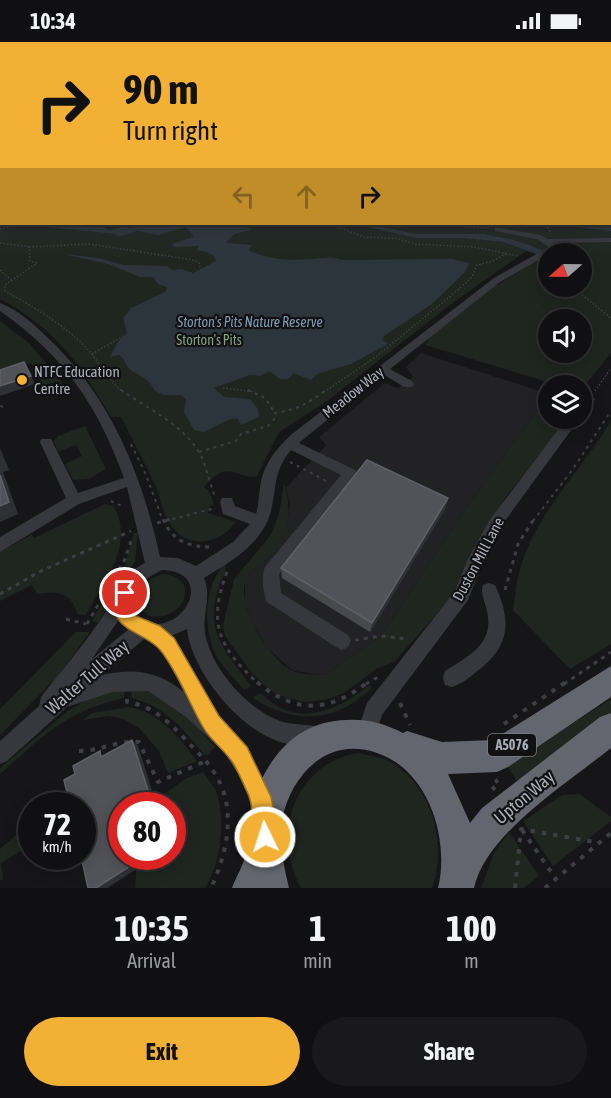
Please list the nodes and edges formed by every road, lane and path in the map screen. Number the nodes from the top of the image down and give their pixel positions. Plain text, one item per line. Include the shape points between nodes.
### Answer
1 (18, 225) edge
2 (334, 225) edge
3 (436, 225) edge
4 (0, 229) edge
5 (498, 229) joint
6 (611, 240) edge
7 (0, 243) edge
8 (544, 243) edge
9 (574, 243) edge
10 (29, 247) junction
11 (507, 253) junction
12 (538, 256) edge
13 (525, 261) junction
14 (200, 268) dead end
15 (538, 268) edge
16 (0, 270) edge
17 (11, 281) junction
18 (585, 297) edge
19 (0, 306) edge
20 (611, 318) edge
21 (125, 335) dead end
22 (92, 354) junction
23 (611, 368) edge
24 (382, 369) junction
25 (408, 384) dead end
26 (223, 388) dead end
27 (592, 395) edge
28 (0, 406) edge
29 (7, 408) dead end
30 (611, 411) edge
31 (275, 413) junction
32 (566, 429) edge
33 (129, 439) dead end
34 (46, 442) dead end
35 (290, 444) junction
36 (199, 452) junction
37 (288, 461) dead end
38 (133, 480) junction
39 (339, 488) junction
40 (74, 500) junction
41 (104, 500) dead end
42 (225, 505) junction
43 (126, 509) dead end
44 (162, 522) junction
45 (260, 522) junction
46 (131, 524) dead end
47 (132, 531) junction
48 (0, 545) edge
49 (221, 552) junction
50 (154, 566) junction
51 (195, 575) junction
52 (489, 590) joint
53 (125, 593) junction
54 (0, 594) edge
55 (197, 605) junction
56 (66, 619) dead end
57 (148, 631) junction
58 (342, 641) joint
59 (422, 645) junction
60 (611, 652) edge
61 (452, 678) dead end
62 (611, 680) edge
63 (63, 699) junction
64 (127, 702) dead end
65 (212, 723) junction
66 (32, 725) junction
67 (611, 728) edge
68 (496, 730) dead end
69 (366, 733) junction
70 (330, 736) junction
71 (398, 744) junction
72 (79, 751) dead end
73 (0, 754) edge
74 (206, 761) junction
75 (265, 820) junction
76 (611, 833) edge
77 (600, 843) junction
78 (267, 871) edge
79 (457, 885) edge
80 (211, 888) edge
81 (250, 888) edge
82 (515, 888) edge
83 (545, 888) edge

1 - 4 path
2 - 11 path via 364,237
3 - 5 path
5 - 8 street
6 - 9 street
7 - 10 path
10 - 14 path via 78,243 123,246 143,253 156,251 196,260
10 - 17 path via 30,261 37,263
11 - 13 path
11 - 31 path via 477,265 459,290 377,356 308,404
12 - 13 street, Meadow Way
13 - 15 path
13 - 24 street, Meadow Way
16 - 17 path
17 - 22 path via 3,288 6,291 42,311
18 - 20 path
19 - 38 street via 45,337 76,372
21 - 22 path
22 - 36 path via 114,385 171,422
23 - 27 path
24 - 25 street
24 - 35 street, Meadow Way
26 - 31 path via 255,390 268,398
28 - 29 path
30 - 52 path via 518,544 505,592
31 - 36 path via 268,426
32 - 59 street, Duston Mill Lane via 494,525 462,595
33 - 44 path
34 - 40 street
35 - 39 street via 350,474
35 - 45 street, Meadow Way via 271,472
36 - 42 path via 208,482
37 - 39 path
38 - 40 street
38 - 50 street
39 - 58 street via 271,572 273,597
40 - 48 street
41 - 43 path
42 - 44 path
42 - 45 street
44 - 49 path via 183,544
45 - 49 street, Meadow Way via 240,547
46 - 47 path
47 - 54 path via 41,571
47 - 56 path via 125,559 87,624
49 - 51 street, Meadow Way
50 - 51 street via 180,565
50 - 53 street via 141,573
51 - 55 street via 200,594
52 - 61 street via 500,626 495,643 479,660
53 - 57 street via 126,616 136,627
53 - 66 street, Walter Tull Way via 108,624
55 - 57 street via 184,621 164,631
55 - 70 street via 200,648 237,702 274,728 299,735
57 - 63 street, Walter Tull Way via 122,645
57 - 65 street via 167,644
58 - 59 path via 400,636
59 - 69 street, Duston Mill Lane via 374,710
60 - 68 path
62 - 71 highway, A5076 via 497,756 442,758
63 - 65 street via 116,681 144,681 159,685
63 - 66 street, Walter Tull Way
64 - 74 path via 143,704 164,717
65 - 75 street via 240,754 260,797
66 - 73 street, Walter Tull Way
67 - 79 highway, Upton Way via 494,820 474,847
69 - 70 highway
69 - 71 highway
70 - 75 highway via 308,747 289,765 274,790
71 - 79 highway via 417,758 446,799 459,853
72 - 74 path via 93,752 115,741 140,741 158,782
74 - 80 path via 223,788 228,822 220,871
75 - 78 highway
76 - 77 path
77 - 82 path via 521,829
77 - 83 path
78 - 81 highway

